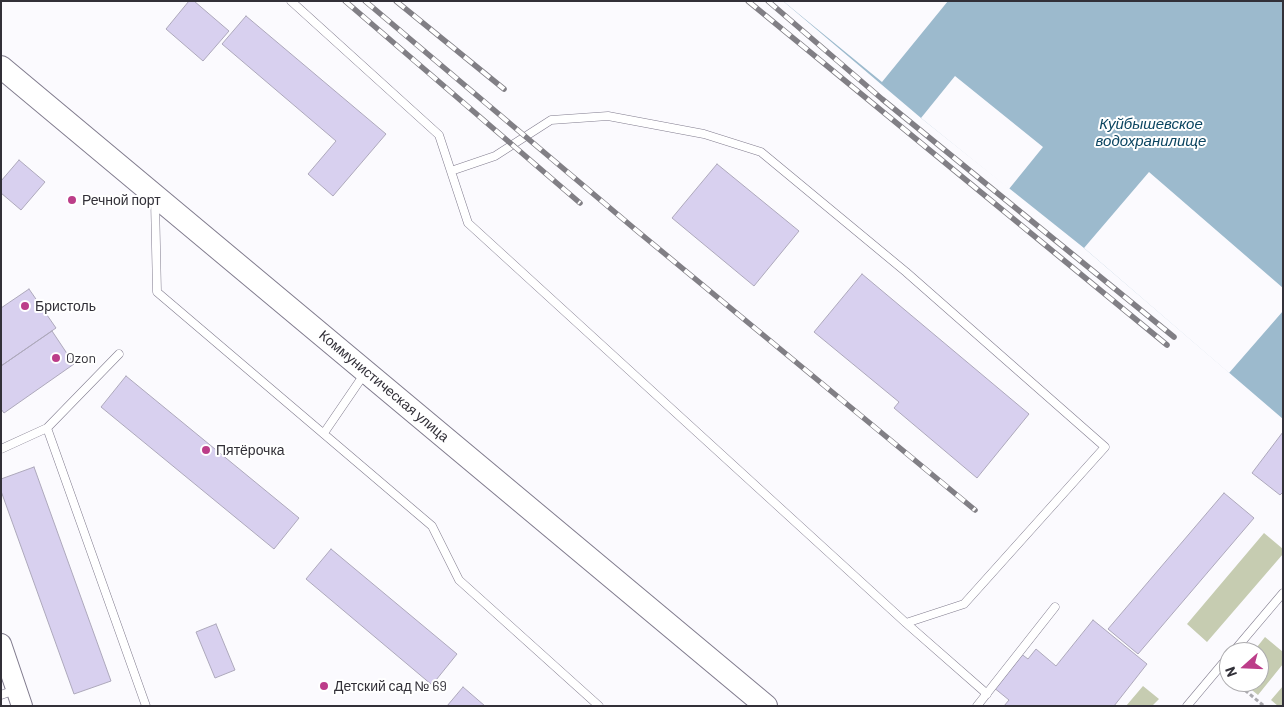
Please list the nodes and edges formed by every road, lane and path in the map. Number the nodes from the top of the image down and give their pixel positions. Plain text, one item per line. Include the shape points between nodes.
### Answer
1 (292, 1) edge
2 (1, 67) edge
3 (451, 171) junction
4 (155, 195) junction
5 (119, 354) dead end
6 (366, 372) junction
7 (47, 428) junction
8 (324, 433) junction
9 (1, 449) edge
10 (1283, 593) edge
11 (1055, 607) dead end
12 (906, 623) junction
13 (1241, 642) edge
14 (1, 644) edge
15 (1219, 668) edge
16 (1247, 692) edge
17 (987, 694) junction
18 (13, 697) edge
19 (146, 706) edge
20 (599, 706) edge
21 (766, 706) edge
22 (977, 706) edge
23 (1187, 706) edge
24 (1264, 706) edge

1 - 3 lane via 439,136
2 - 4 main road, Коммунистическая улица
3 - 12 lane via 468,223
3 - 12 lane via 495,156 551,120 608,116 704,134 761,152 906,272 1105,447 964,604
4 - 6 main road, Коммунистическая улица
4 - 8 lane via 157,292
5 - 7 lane
6 - 8 lane
6 - 21 main road, Коммунистическая улица
7 - 9 lane
7 - 19 lane
8 - 20 lane via 432,526 458,580
10 - 13 lane
11 - 17 lane
12 - 17 lane
14 - 18 street
15 - 23 lane
16 - 24 path
17 - 22 lane

